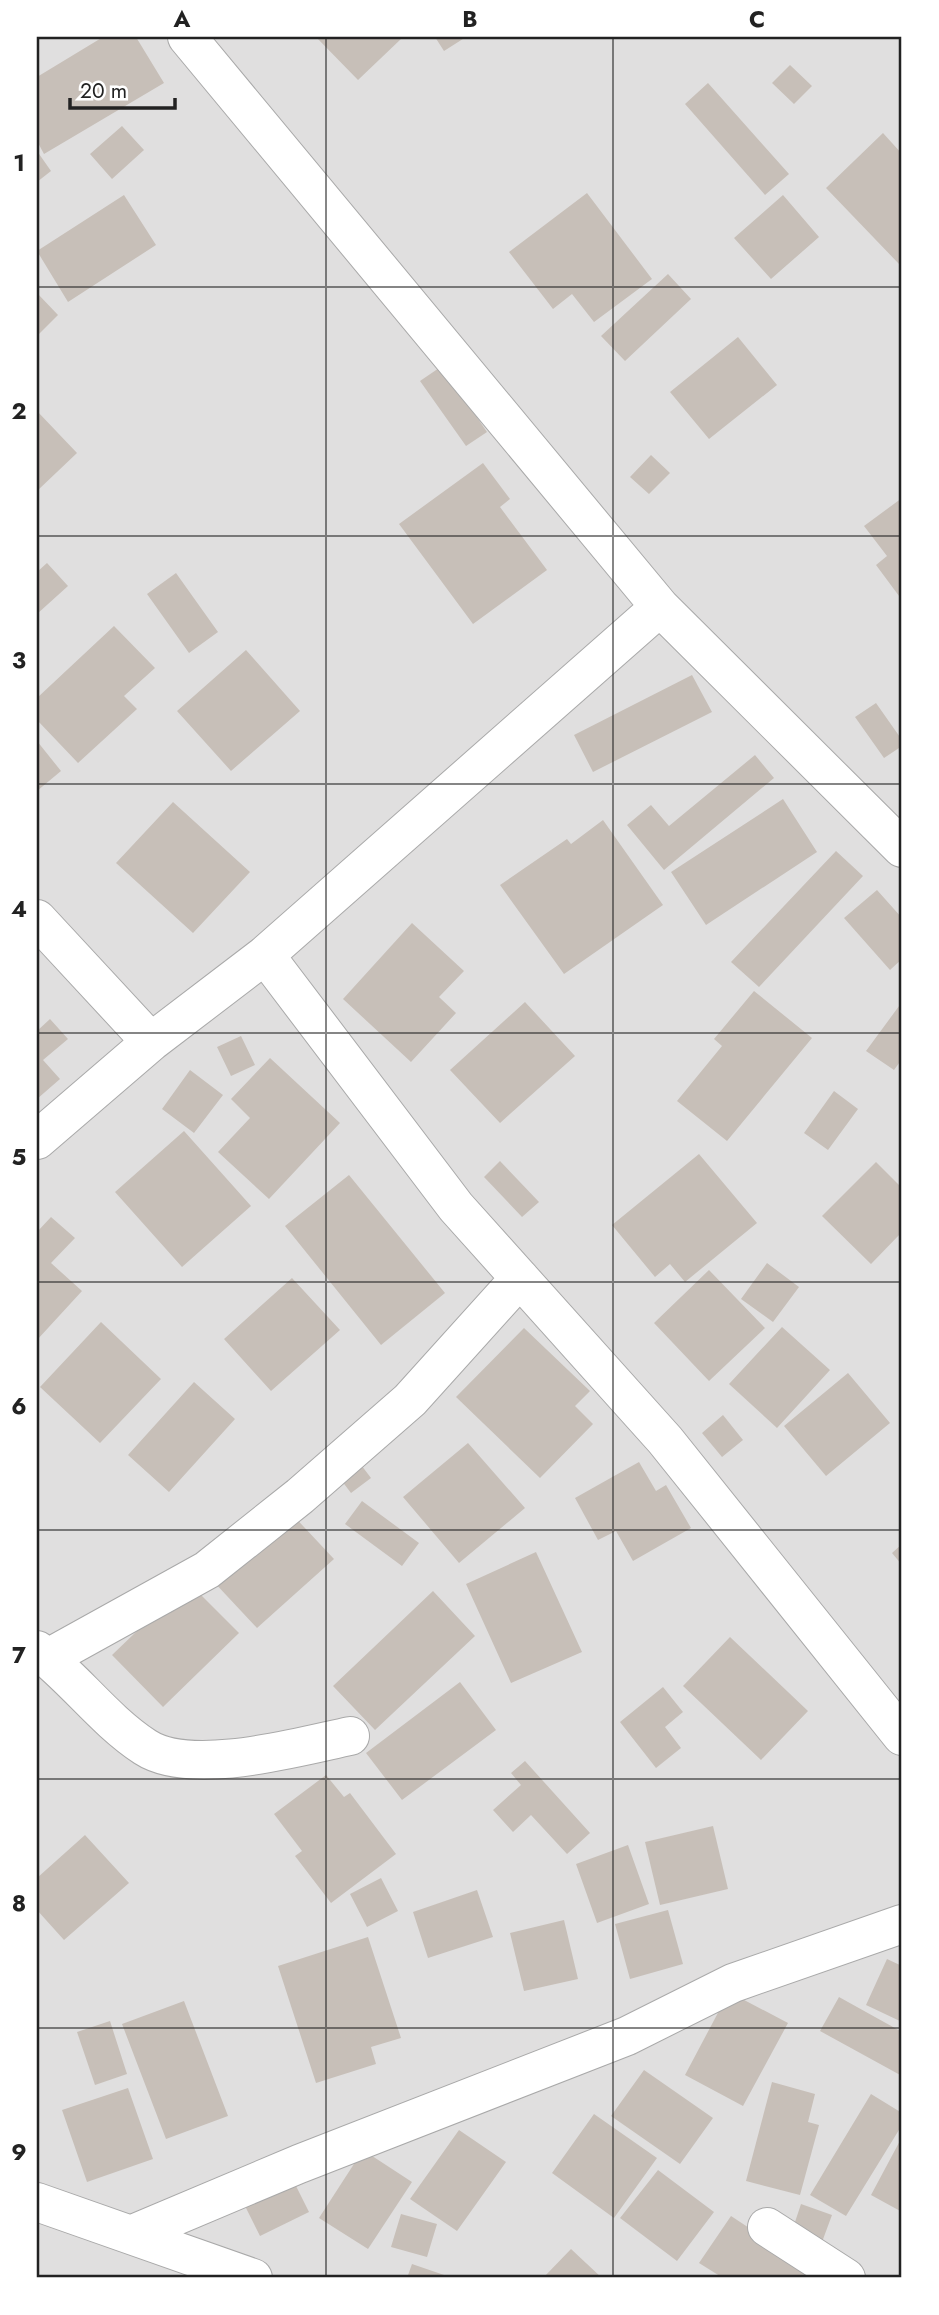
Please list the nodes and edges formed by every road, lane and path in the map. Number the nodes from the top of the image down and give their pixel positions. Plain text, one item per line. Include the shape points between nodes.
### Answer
1 (187, 37) edge
2 (660, 607) junction
3 (902, 848) edge
4 (37, 919) edge
5 (265, 955) junction
6 (151, 1042) junction
7 (37, 1140) edge
8 (520, 1278) junction
9 (42, 1654) edge
10 (350, 1736) dead end
11 (902, 1736) edge
12 (902, 1924) edge
13 (37, 2202) edge
14 (767, 2227) dead end
15 (133, 2234) junction
16 (253, 2278) edge
17 (846, 2278) edge

1 - 2 street
2 - 3 street
2 - 5 street
4 - 6 street
5 - 6 street
5 - 8 street via 456,1207
6 - 7 street
8 - 9 street via 411,1399 207,1570
8 - 11 street via 665,1440
9 - 10 street via 113,1721 147,1748 160,1752 199,1762
12 - 15 street via 733,1983 627,2036
13 - 15 street
14 - 17 street
15 - 16 street

